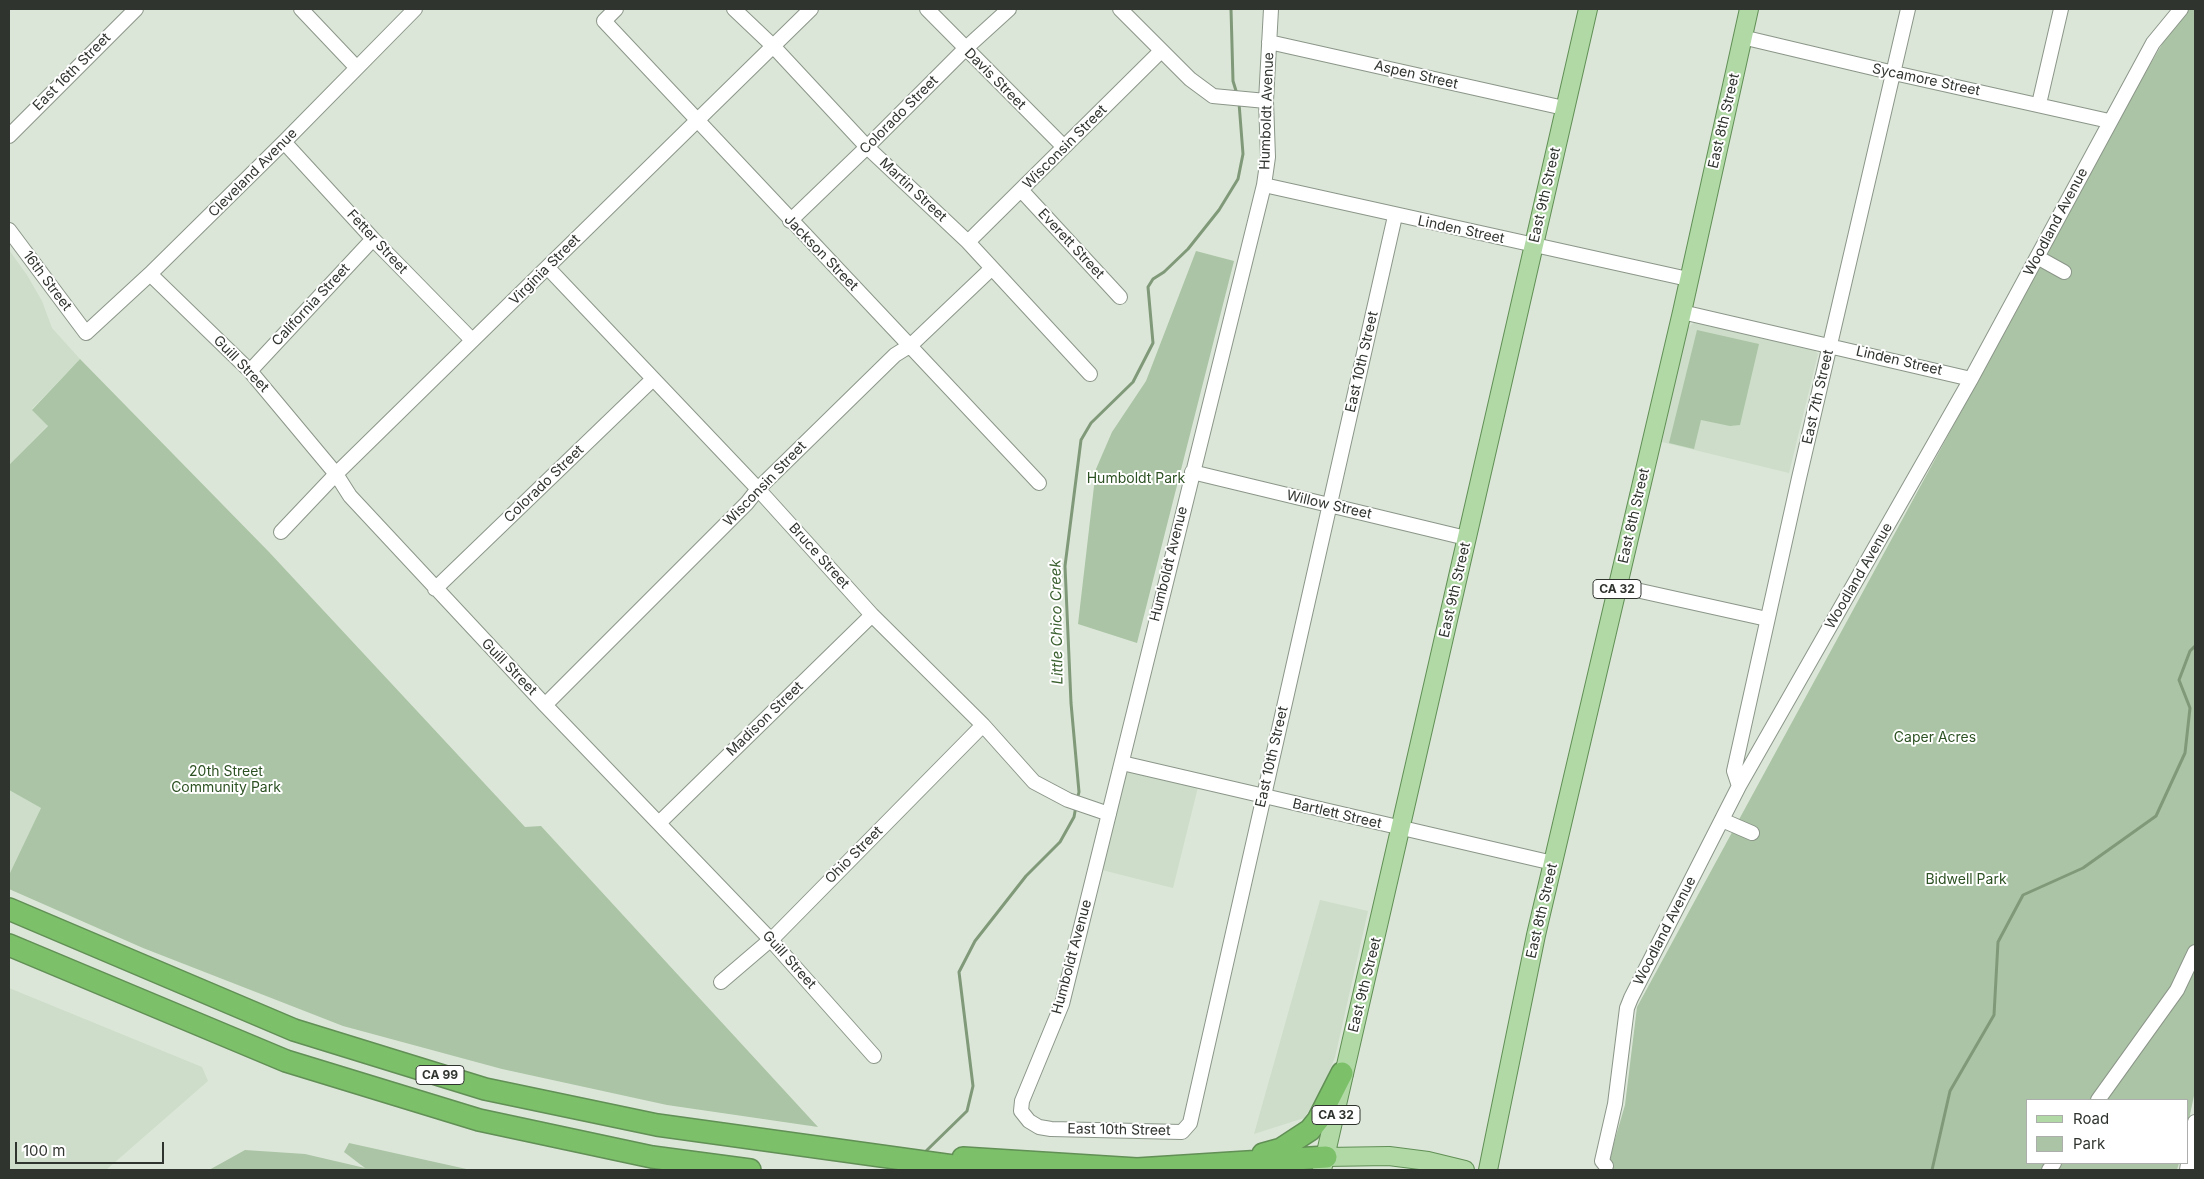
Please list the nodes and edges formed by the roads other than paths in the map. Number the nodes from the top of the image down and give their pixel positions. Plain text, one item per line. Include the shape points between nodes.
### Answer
1 (136, 9) edge
2 (301, 9) edge
3 (415, 9) edge
4 (616, 9) edge
5 (734, 9) edge
6 (811, 9) edge
7 (927, 9) edge
8 (1009, 9) edge
9 (1120, 9) edge
10 (1271, 9) edge
11 (1588, 9) edge
12 (1749, 9) edge
13 (1908, 9) edge
14 (2061, 9) edge
15 (2181, 9) edge
16 (1742, 37) junction
17 (1269, 42) junction
18 (773, 46) junction
19 (964, 49) junction
20 (1161, 50) junction
21 (356, 67) junction
22 (1894, 74) junction
23 (1266, 100) junction
24 (2039, 104) junction
25 (1564, 108) junction
26 (699, 120) junction
27 (2109, 121) junction
28 (9, 136) edge
29 (284, 142) junction
30 (867, 147) junction
31 (1064, 147) junction
32 (1264, 185) junction
33 (1022, 191) junction
34 (1396, 216) junction
35 (790, 221) junction
36 (9, 230) edge
37 (373, 239) junction
38 (968, 242) junction
39 (1534, 245) junction
40 (2037, 256) junction
41 (548, 268) junction
42 (991, 269) junction
43 (2064, 272) dead end
44 (150, 274) junction
45 (1688, 279) junction
46 (1120, 297) dead end
47 (1682, 312) junction
48 (86, 333) joint
49 (472, 340) junction
50 (911, 346) junction
51 (1830, 346) junction
52 (250, 371) junction
53 (1090, 374) dead end
54 (1971, 378) junction
55 (653, 379) junction
56 (1192, 472) junction
57 (336, 474) junction
58 (1039, 484) dead end
59 (758, 488) junction
60 (1328, 505) junction
61 (281, 532) dead end
62 (1466, 538) junction
63 (1618, 586) junction
64 (435, 588) junction
65 (872, 615) junction
66 (1767, 619) junction
67 (545, 705) junction
68 (983, 725) junction
69 (1122, 763) junction
70 (1740, 786) junction
71 (1263, 797) junction
72 (1103, 812) junction
73 (1722, 820) junction
74 (659, 823) junction
75 (1402, 828) junction
76 (1752, 833) dead end
77 (1553, 863) junction
78 (9, 909) edge
79 (770, 939) junction
80 (9, 945) edge
81 (2195, 952) edge
82 (721, 982) dead end
83 (874, 1056) dead end
84 (1342, 1073) junction
85 (2099, 1099) edge
86 (1021, 1111) joint
87 (2195, 1122) edge
88 (2189, 1158) edge
89 (944, 1160) junction
90 (1324, 1164) edge
91 (1199, 1165) junction
92 (1606, 1166) dead end
93 (750, 1170) edge
94 (982, 1170) edge
95 (1465, 1170) edge
96 (1488, 1170) edge

1 - 28 street, East 16th Street
2 - 21 street
3 - 21 street, Cleveland Avenue
4 - 26 street, Jackson Street via 604,21
5 - 18 street, Martin Street
6 - 18 street, Virginia Street
7 - 19 street, Davis Street
8 - 19 street, Colorado Street
9 - 20 street
10 - 17 street, Humboldt Avenue
11 - 25 main road, East 9th Street / CA 32
12 - 16 main road, East 8th Street / CA 32
13 - 22 street, East 7th Street
14 - 24 street
15 - 27 street, Woodland Avenue via 2153,43
16 - 22 street, Sycamore Street
16 - 45 main road, East 8th Street / CA 32
17 - 23 street, Humboldt Avenue
17 - 25 street, Aspen Street
18 - 26 street, Virginia Street
18 - 30 street, Martin Street
19 - 30 street, Colorado Street
19 - 31 street, Davis Street
20 - 23 street via 1190,79 1213,96
20 - 31 street, Wisconsin Street
21 - 29 street, Cleveland Avenue
22 - 24 street, Sycamore Street
22 - 51 street, East 7th Street
23 - 32 street, Humboldt Avenue via 1268,157
24 - 27 street, Sycamore Street
25 - 39 main road, East 9th Street / CA 32
26 - 35 street, Jackson Street
26 - 41 street, Virginia Street
27 - 40 street, Woodland Avenue
29 - 37 street, Fetter Street
29 - 44 street, Cleveland Avenue
30 - 35 street, Colorado Street
30 - 38 street, Martin Street
31 - 33 street, Wisconsin Street
32 - 34 street, Linden Street
32 - 56 street, Humboldt Avenue
33 - 38 street, Wisconsin Street
33 - 46 street, Everett Street
34 - 39 street, Linden Street
34 - 60 street, East 10th Street
35 - 50 street, Jackson Street
36 - 48 street, 16th Street
37 - 49 street, Fetter Street
37 - 52 street, California Street
38 - 42 street, Martin Street
39 - 45 street, Linden Street
39 - 62 main road, East 9th Street / CA 32
40 - 43 street
40 - 54 street, Woodland Avenue
41 - 49 street, Virginia Street
41 - 55 street, Bruce Street
42 - 50 street, Wisconsin Street
42 - 53 street, Martin Street
44 - 48 street, Cleveland Avenue
44 - 52 street, Guill Street
45 - 47 main road, East 8th Street / CA 32
47 - 51 street, Linden Street
47 - 63 main road, East 8th Street / CA 32
49 - 57 street, Virginia Street
50 - 58 street, Jackson Street
50 - 59 street, Wisconsin Street via 895,355
51 - 54 street, Linden Street
51 - 66 street, East 7th Street
52 - 57 street, Guill Street
54 - 70 street, Woodland Avenue
55 - 59 street, Bruce Street
55 - 64 street, Colorado Street
56 - 60 street, Willow Street
56 - 69 street, Humboldt Avenue
57 - 61 street, Virginia Street
57 - 64 street, Guill Street via 350,496
59 - 65 street, Bruce Street
59 - 67 street, Wisconsin Street via 748,503
60 - 62 street, Willow Street
60 - 71 street, East 10th Street
62 - 75 main road, East 9th Street / CA 32
63 - 66 street
63 - 77 main road, East 8th Street / CA 32
64 - 67 street, Guill Street
65 - 68 street, Bruce Street
65 - 74 street, Madison Street
66 - 70 street, East 7th Street via 1734,771
67 - 74 street, Guill Street
68 - 72 street, Bruce Street via 1034,782 1068,800
68 - 79 street, Ohio Street
69 - 71 street, Bartlett Street
69 - 72 street, Humboldt Avenue
70 - 73 street, Woodland Avenue
71 - 75 street, Bartlett Street
71 - 86 street, East 10th Street via 1190,1123 1182,1132 1051,1129 1039,1127
72 - 86 street, Humboldt Avenue via 1062,1004 1037,1060
73 - 76 street
73 - 92 street, Woodland Avenue via 1628,1008 1615,1104 1602,1161
74 - 79 street, Guill Street
75 - 77 street, Bartlett Street
75 - 84 main road, East 9th Street / CA 32
77 - 96 main road, East 8th Street / CA 32
78 - 89 highway, CA 99 via 294,1030 485,1089 657,1125 896,1158
79 - 82 street, Ohio Street
79 - 83 street, Guill Street
80 - 93 highway, CA 99 via 286,1061 479,1120 652,1157
81 - 85 street via 2176,990
84 - 90 main road, East 9th Street / CA 32 via 1342,1091
84 - 91 highway via 1318,1120 1299,1139 1264,1154
87 - 88 street
89 - 91 highway via 1138,1168
89 - 94 highway, CA 99
90 - 91 highway
90 - 95 main road via 1390,1156

